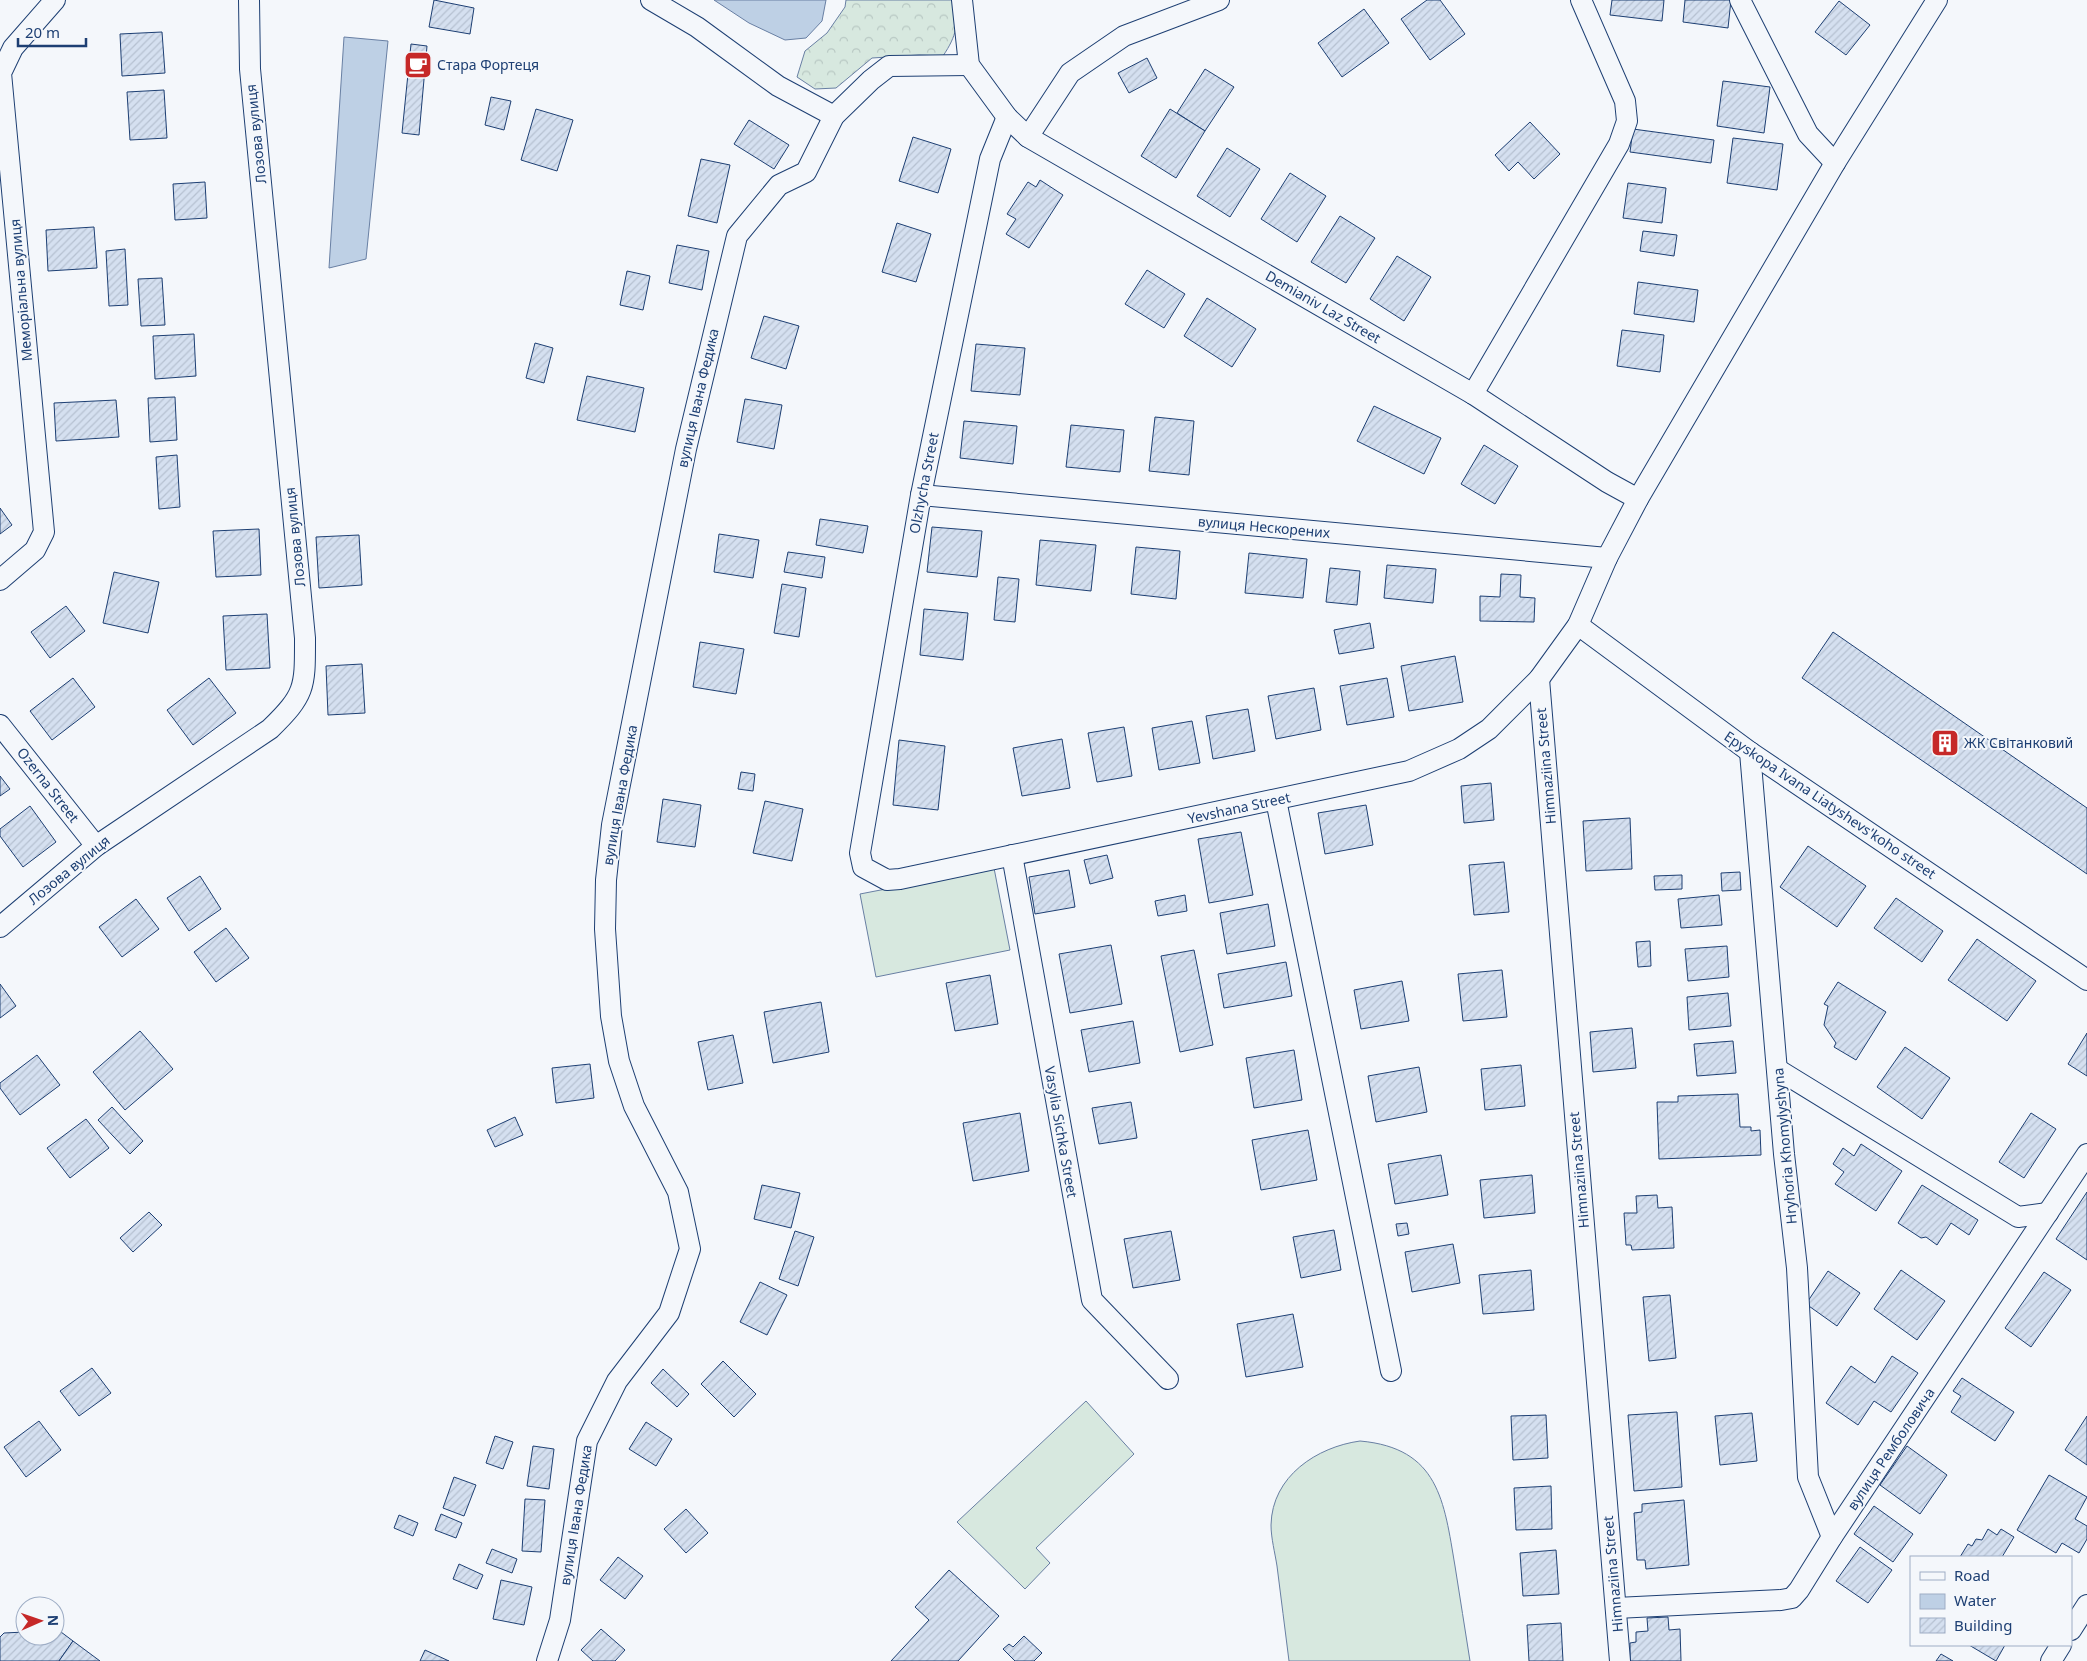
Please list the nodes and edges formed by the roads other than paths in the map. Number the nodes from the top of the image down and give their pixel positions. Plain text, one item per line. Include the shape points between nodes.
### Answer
1 (55, 0) edge
2 (249, 0) edge
3 (651, 0) edge
4 (962, 0) edge
5 (1219, 0) edge
6 (1581, 0) edge
7 (1740, 0) edge
8 (1937, 0) edge
9 (7, 49) edge
10 (970, 65) junction
11 (834, 116) junction
12 (1007, 117) junction
13 (1028, 136) junction
14 (1835, 163) junction
15 (1473, 394) junction
16 (921, 495) junction
17 (1638, 499) junction
18 (1607, 558) junction
19 (0, 580) edge
20 (1578, 625) junction
21 (1539, 679) junction
22 (0, 725) edge
23 (1750, 752) junction
24 (1276, 800) junction
25 (96, 846) junction
26 (860, 853) joint
27 (1012, 855) junction
28 (0, 927) edge
29 (2087, 980) edge
30 (1777, 1069) junction
31 (2087, 1154) edge
32 (2048, 1213) junction
33 (1390, 1371) dead end
34 (1168, 1379) dead end
35 (1832, 1537) junction
36 (2087, 1605) edge
37 (1616, 1608) junction
38 (2072, 1628) edge
39 (2061, 1646) edge
40 (547, 1661) edge
41 (1620, 1661) edge
42 (2051, 1661) edge

1 - 9 street, Меморіальна вулиця
2 - 25 street, Лозова вулиця via 250,69 304,628 305,681 293,706 270,729
3 - 11 street via 697,27 778,86
4 - 10 street
5 - 13 street via 1124,36 1070,73
6 - 15 street via 1625,101 1627,121 1619,144
7 - 14 street via 1808,134
8 - 14 street, Yevshana Street
9 - 19 street, Меморіальна вулиця via 1,73 44,532 35,550
10 - 11 street, вулиця Івана Федика via 889,66
10 - 12 street, Demianiv Laz Street
11 - 40 street, вулиця Івана Федика via 806,172 779,185 737,236 686,449 612,825 606,880 606,920 611,1016 619,1061 634,1106 678,1192 690,1249 669,1313 617,1381 587,1441 560,1620
12 - 13 street, Demianiv Laz Street
12 - 16 street, Olzhycha Street via 990,159
13 - 15 street, Demianiv Laz Street
14 - 17 street, Yevshana Street
15 - 17 street, Demianiv Laz Street
16 - 18 street, вулиця Нескорених
16 - 26 street, Olzhycha Street
17 - 18 street, Yevshana Street
18 - 20 street, Yevshana Street
20 - 21 street, Yevshana Street
20 - 23 street, Epyskopa Ivana Liatyshevs'koho street
21 - 24 street, Yevshana Street via 1489,729 1459,749 1408,770
21 - 37 street, Himnaziina Street
22 - 25 street, Ozerna Street
23 - 29 street, Epyskopa Ivana Liatyshevs'koho street
23 - 30 street, Hryhoria Khomylyshyna
24 - 27 street, Yevshana Street
24 - 33 street
25 - 28 street, Лозова вулиця
26 - 27 street, Yevshana Street via 863,867 887,880
27 - 34 street, Vasylia Sichka Street via 1092,1300
30 - 32 street via 2018,1216
30 - 35 street, Hryhoria Khomylyshyna via 1796,1268 1808,1477
31 - 32 street, вулиця Ремболовича
32 - 35 street, вулиця Ремболовича
35 - 37 street, вулиця Ремболовича via 1792,1598
36 - 38 street
37 - 41 street, Himnaziina Street
39 - 42 street

